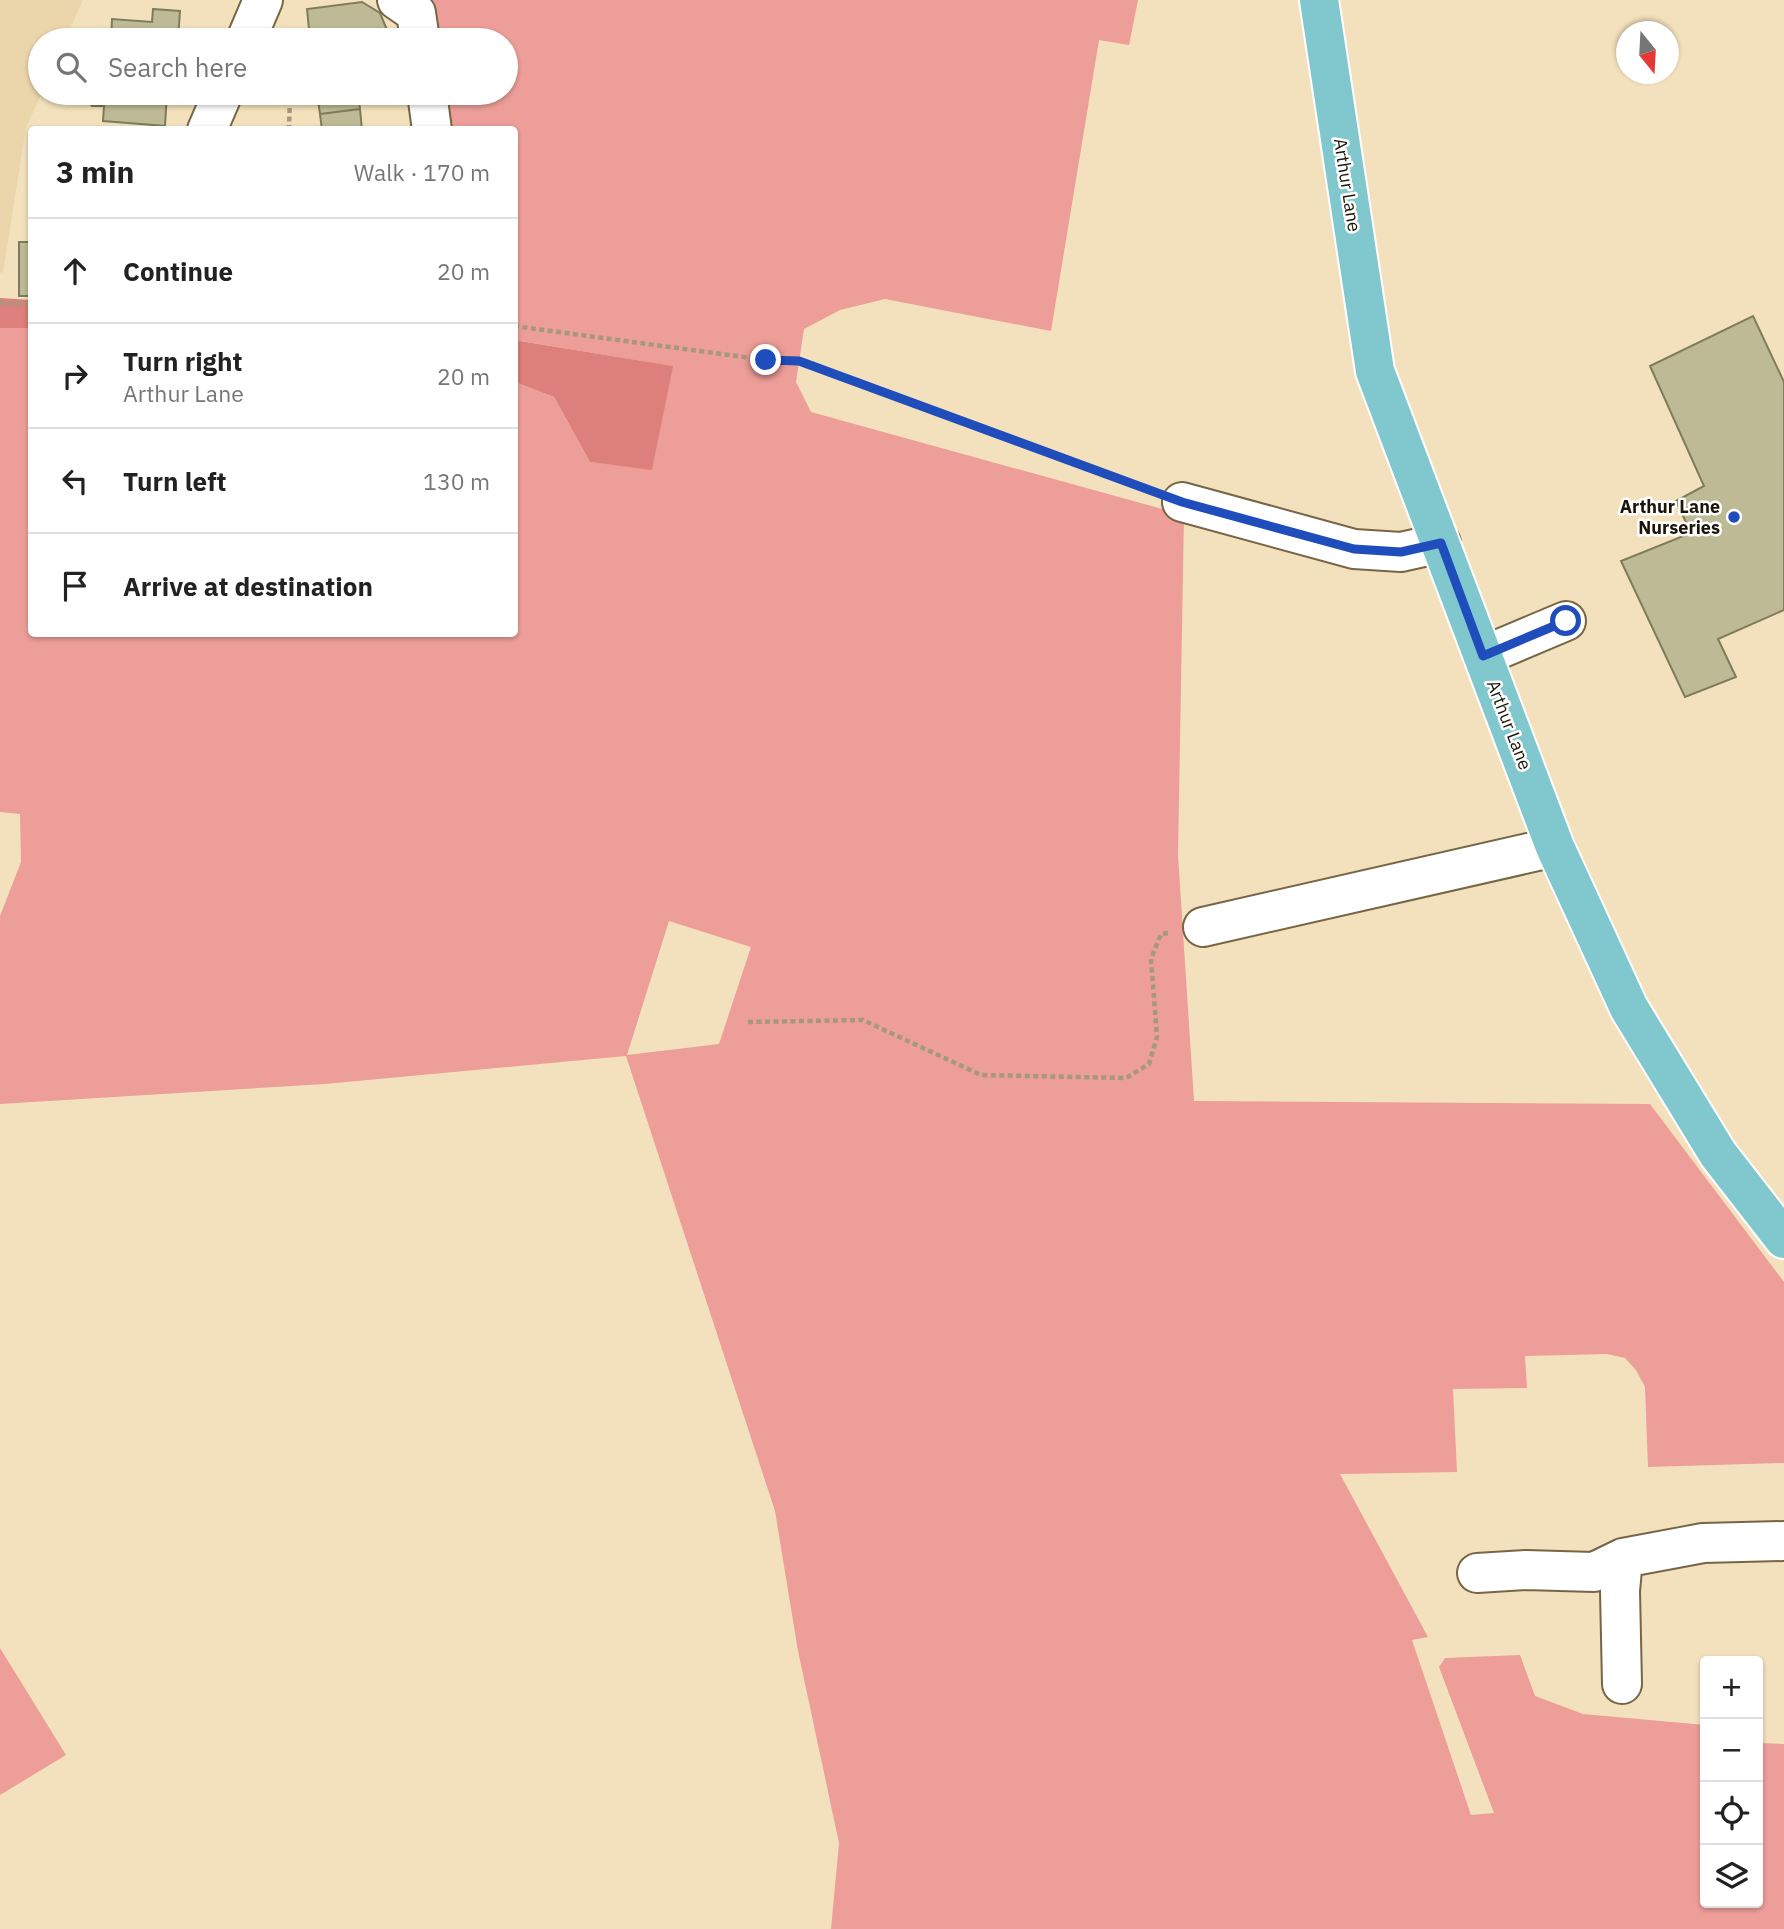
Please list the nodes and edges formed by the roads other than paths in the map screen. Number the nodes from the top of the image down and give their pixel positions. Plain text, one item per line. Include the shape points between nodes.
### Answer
1 (263, 0) edge
2 (397, 0) edge
3 (1319, 0) edge
4 (251, 28) edge
5 (418, 28) edge
6 (218, 105) edge
7 (429, 105) edge
8 (209, 126) edge
9 (431, 126) edge
10 (1182, 502) road end
11 (1441, 543) junction
12 (1566, 621) dead end
13 (1483, 656) junction
14 (1555, 847) junction
15 (1203, 927) road end
16 (1784, 1239) edge
17 (1784, 1541) edge
18 (1623, 1558) junction
19 (1477, 1573) dead end
20 (1622, 1684) dead end

1 - 4 street
2 - 5 street via 416,13
3 - 11 main road, Arthur Lane via 1375,371
6 - 8 street
7 - 9 street
10 - 11 street via 1354,549 1401,552
11 - 13 main road, Arthur Lane
12 - 13 street
13 - 14 main road, Arthur Lane
14 - 15 street
14 - 16 main road, Arthur Lane via 1629,1008 1718,1154
17 - 18 street via 1703,1543
18 - 19 street via 1594,1572
18 - 20 street

